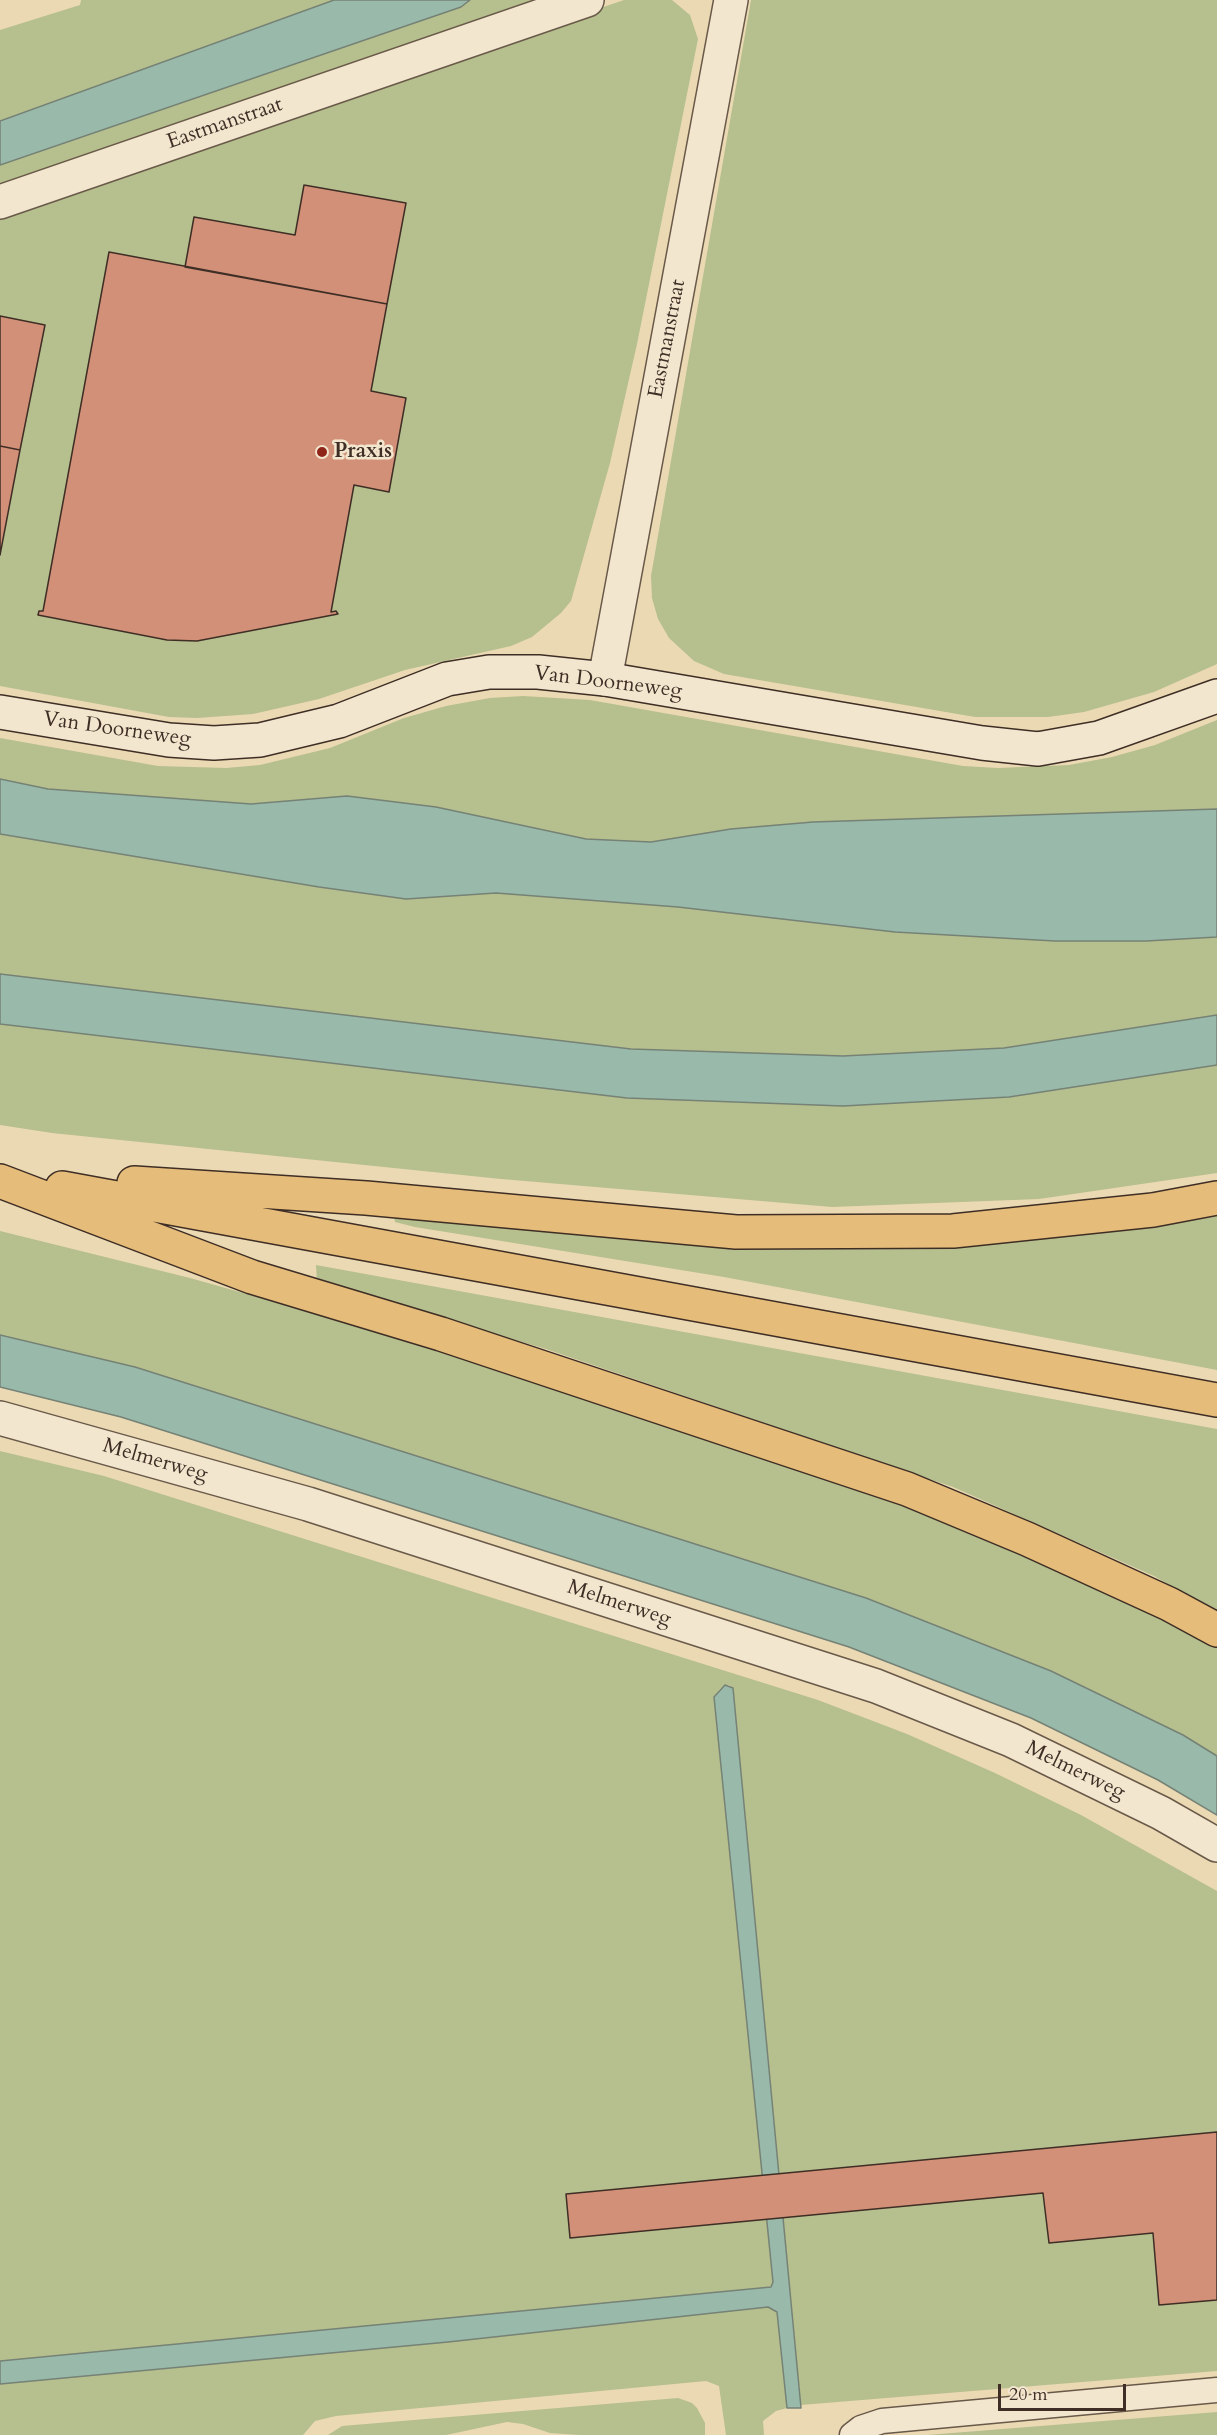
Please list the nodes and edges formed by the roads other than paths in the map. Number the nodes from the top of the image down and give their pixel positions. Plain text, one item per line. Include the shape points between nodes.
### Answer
1 (587, 0) edge
2 (731, 0) edge
3 (0, 202) edge
4 (605, 679) junction
5 (1217, 696) edge
6 (0, 712) edge
7 (0, 1177) edge
8 (1217, 1198) edge
9 (1217, 1400) edge
10 (0, 1418) edge
11 (1217, 1630) edge
12 (1217, 1845) edge
13 (1217, 2390) edge
14 (852, 2435) edge

1 - 3 street, Eastmanstraat
2 - 4 street, Eastmanstraat
4 - 5 street, Van Doorneweg via 982,743 1038,749 1099,738
4 - 6 street, Van Doorneweg via 489,672 447,679 339,721 297,732 260,740 214,743 169,740
7 - 8 highway via 366,1198 736,1232 952,1231 1153,1210
7 - 9 highway
7 - 11 highway via 252,1277 441,1334 907,1489 1027,1539
10 - 12 street, Melmerweg via 308,1504 876,1686 1011,1740 1161,1813
13 - 14 lane via 882,2421

